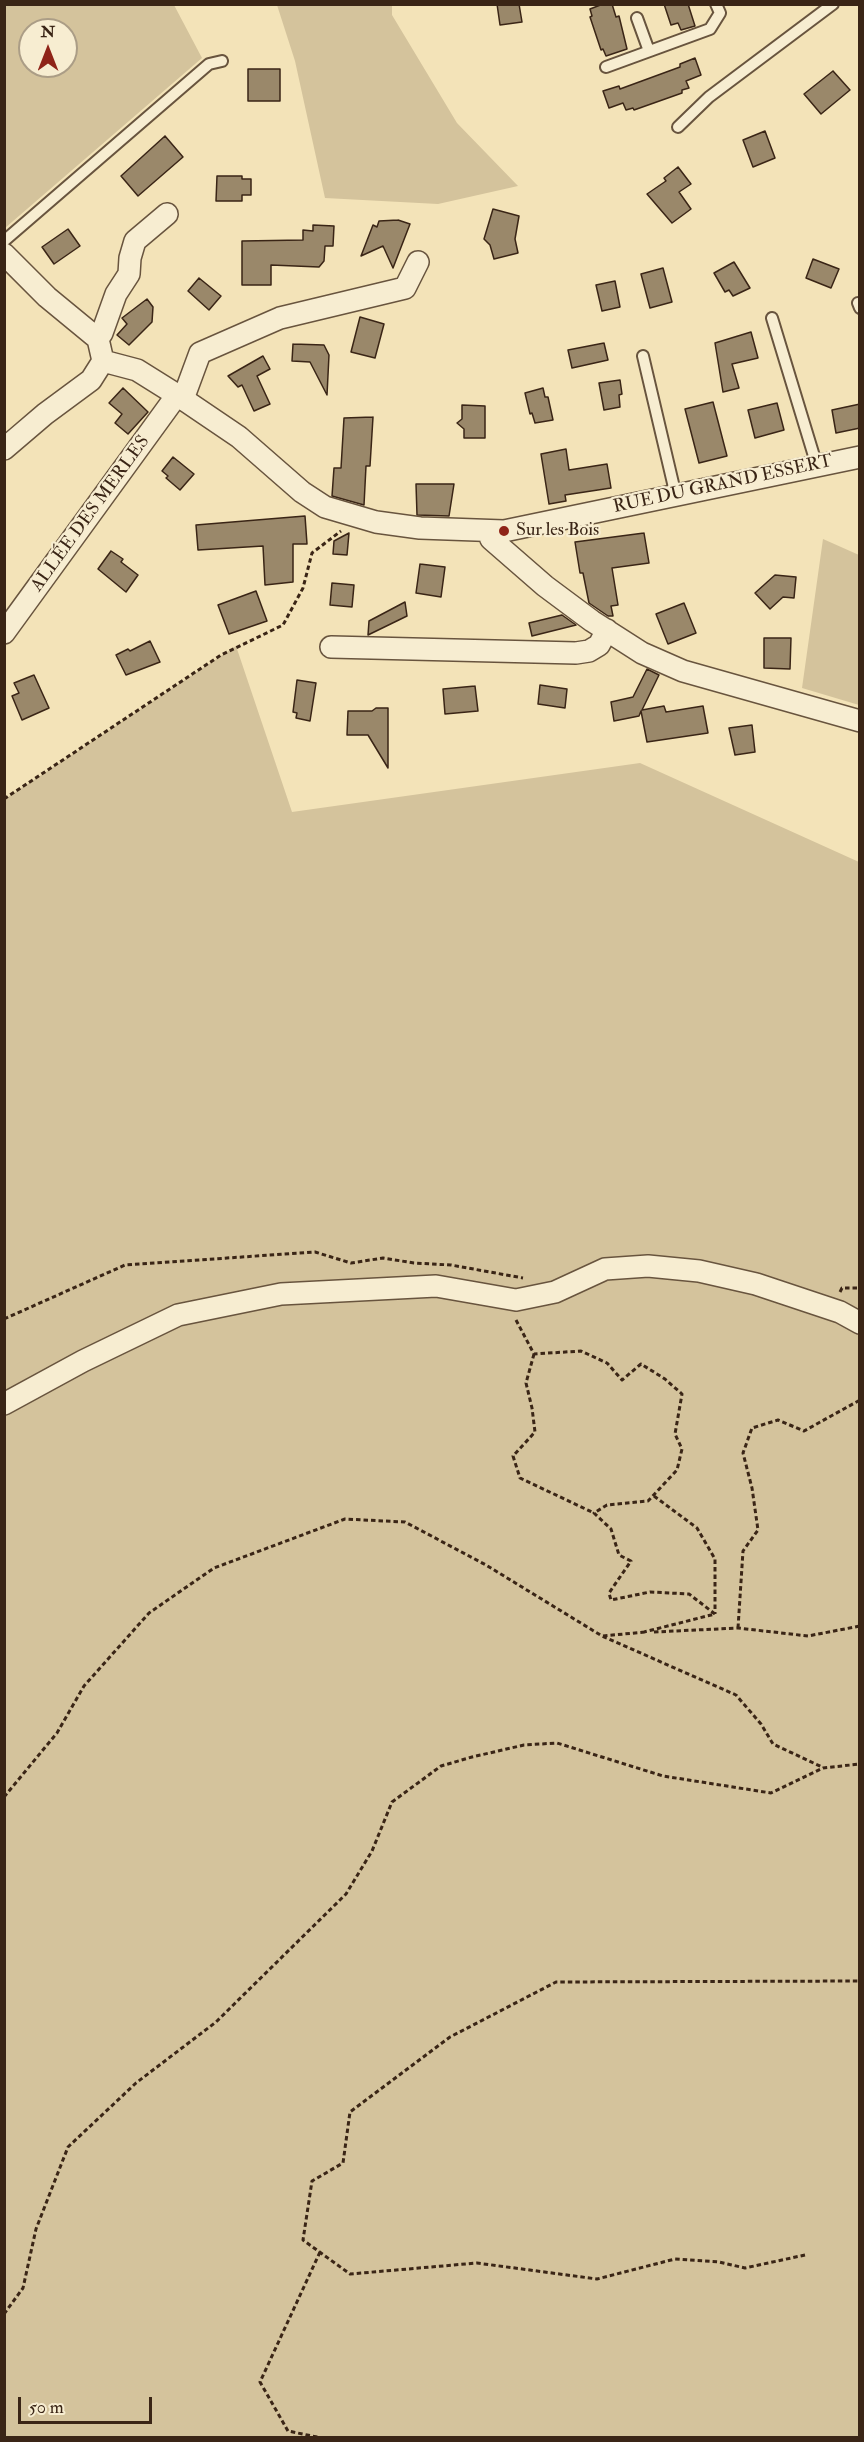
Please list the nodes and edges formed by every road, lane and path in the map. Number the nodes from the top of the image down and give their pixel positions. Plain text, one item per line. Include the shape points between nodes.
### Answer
1 (716, 4) edge
2 (833, 4) edge
3 (637, 18) dead end
4 (649, 51) junction
5 (222, 61) dead end
6 (606, 67) dead end
7 (678, 127) dead end
8 (167, 214) dead end
9 (4, 241) edge
10 (4, 254) edge
11 (418, 262) dead end
12 (772, 318) dead end
13 (98, 339) junction
14 (643, 356) dead end
15 (103, 361) junction
16 (180, 397) junction
17 (4, 448) edge
18 (860, 457) edge
19 (817, 466) junction
20 (676, 496) junction
21 (359, 517) junction
22 (488, 532) junction
23 (607, 630) junction
24 (4, 633) edge
25 (332, 647) dead end
26 (860, 721) edge
27 (4, 799) edge
28 (532, 1277) dead end
29 (516, 1300) junction
30 (4, 1319) edge
31 (860, 1323) edge
32 (534, 1354) junction
33 (860, 1400) edge
34 (4, 1404) edge
35 (654, 1496) junction
36 (594, 1513) junction
37 (715, 1614) junction
38 (860, 1626) edge
39 (738, 1628) junction
40 (644, 1632) junction
41 (602, 1636) junction
42 (860, 1764) edge
43 (823, 1768) junction
44 (4, 1797) edge
45 (860, 1981) edge
46 (320, 2252) junction
47 (805, 2255) dead end
48 (4, 2314) edge
49 (322, 2438) edge

1 - 4 lane via 720,13 710,29
2 - 7 lane via 709,97
3 - 4 lane
4 - 6 lane
5 - 9 lane via 209,64
8 - 13 street via 135,241 129,274 116,294
10 - 13 street via 47,297
11 - 16 street, ALLÉE DES MERLES via 405,288 280,318 201,353
12 - 19 lane
13 - 15 street
14 - 20 lane
15 - 16 street, RUE DU GRAND ESSERT via 136,370
15 - 17 street via 91,380
16 - 21 street, RUE DU GRAND ESSERT via 239,437 302,492 325,507
16 - 24 street, ALLÉE DES MERLES
18 - 19 street, RUE DU GRAND ESSERT
19 - 20 street, RUE DU GRAND ESSERT
20 - 22 street, RUE DU GRAND ESSERT
21 - 22 street, RUE DU GRAND ESSERT via 420,528
21 - 27 path via 312,553 303,588 283,624 221,655
22 - 23 street via 491,539 545,586
23 - 25 street via 599,645 576,653
23 - 26 street via 642,653 683,671
28 - 30 path via 382,1258 351,1263 315,1252 125,1265
29 - 31 street via 555,1292 605,1269 648,1266 699,1271 756,1284 840,1312
29 - 32 path via 516,1320
29 - 34 street via 436,1286 281,1294 178,1315
32 - 35 path via 581,1351 607,1363 622,1380 641,1364 682,1394 675,1434 682,1449 677,1470
32 - 36 path via 525,1383 535,1432 513,1456 520,1478
33 - 39 path via 804,1431 778,1420 752,1428 743,1453 758,1530 743,1551
35 - 36 path via 648,1502 607,1505
35 - 37 path via 697,1528 715,1558
36 - 37 path via 611,1529 619,1555 631,1561 609,1593 611,1600 650,1592 690,1594
37 - 40 path
38 - 39 path via 808,1636
39 - 40 path
40 - 41 path
41 - 43 path via 736,1695 772,1744
41 - 44 path via 486,1564 405,1522 345,1519 214,1568 149,1613 84,1686 57,1733
42 - 43 path
43 - 48 path via 771,1793 663,1776 557,1743 524,1745 441,1766 392,1802 372,1851 346,1894 216,2022 136,2084 68,2147 36,2229 23,2288
45 - 46 path via 556,1982 450,2037 350,2112 343,2163 312,2181 303,2240
46 - 47 path via 350,2274 477,2263 597,2279 675,2259 745,2268
46 - 49 path via 260,2382 288,2431

